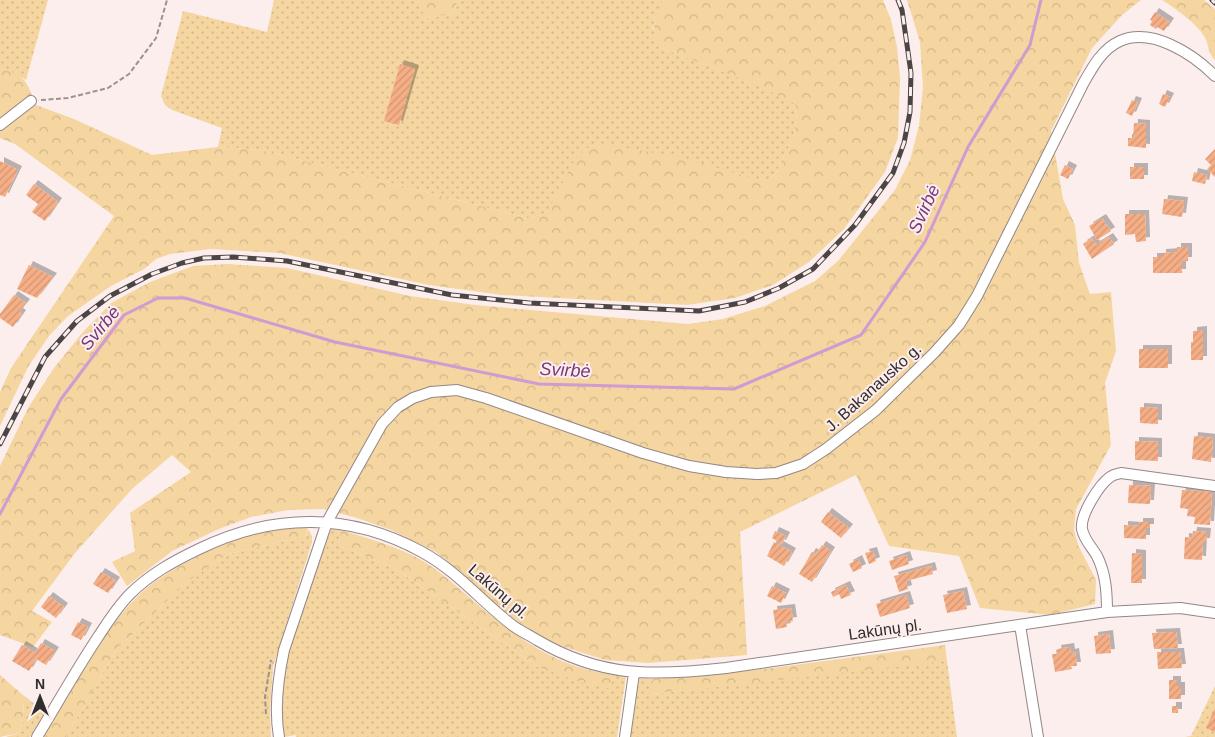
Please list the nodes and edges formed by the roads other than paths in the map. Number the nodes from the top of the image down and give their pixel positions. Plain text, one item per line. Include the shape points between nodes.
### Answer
1 (1215, 76) edge
2 (31, 101) road end
3 (0, 125) edge
4 (1215, 486) edge
5 (327, 522) junction
6 (1107, 612) junction
7 (1215, 613) edge
8 (1020, 624) junction
9 (634, 673) junction
10 (37, 737) edge
11 (279, 737) edge
12 (625, 737) edge
13 (1038, 737) edge

1 - 5 street, J. Bakanausko g. via 1191,56 1147,37 1119,41 1108,49 1097,60 1083,84 977,296 959,325 876,410 803,464 776,473 757,474 689,466 486,398 457,390 431,392 398,407 382,424
2 - 3 street
4 - 6 street via 1121,473 1102,483 1092,499 1082,532 1103,571
5 - 9 street, Lakūnų pl. via 390,537 422,551 450,569 513,626 560,654
5 - 10 street, Lakūnų pl. via 260,526 239,532 189,553 144,581 109,620
5 - 11 street, J. Bakanausko g. via 279,671 276,704
6 - 7 street, Lakūnų pl. via 1161,608
6 - 8 street, Lakūnų pl.
8 - 9 street, Lakūnų pl. via 726,668 683,673
8 - 13 street
9 - 12 street

